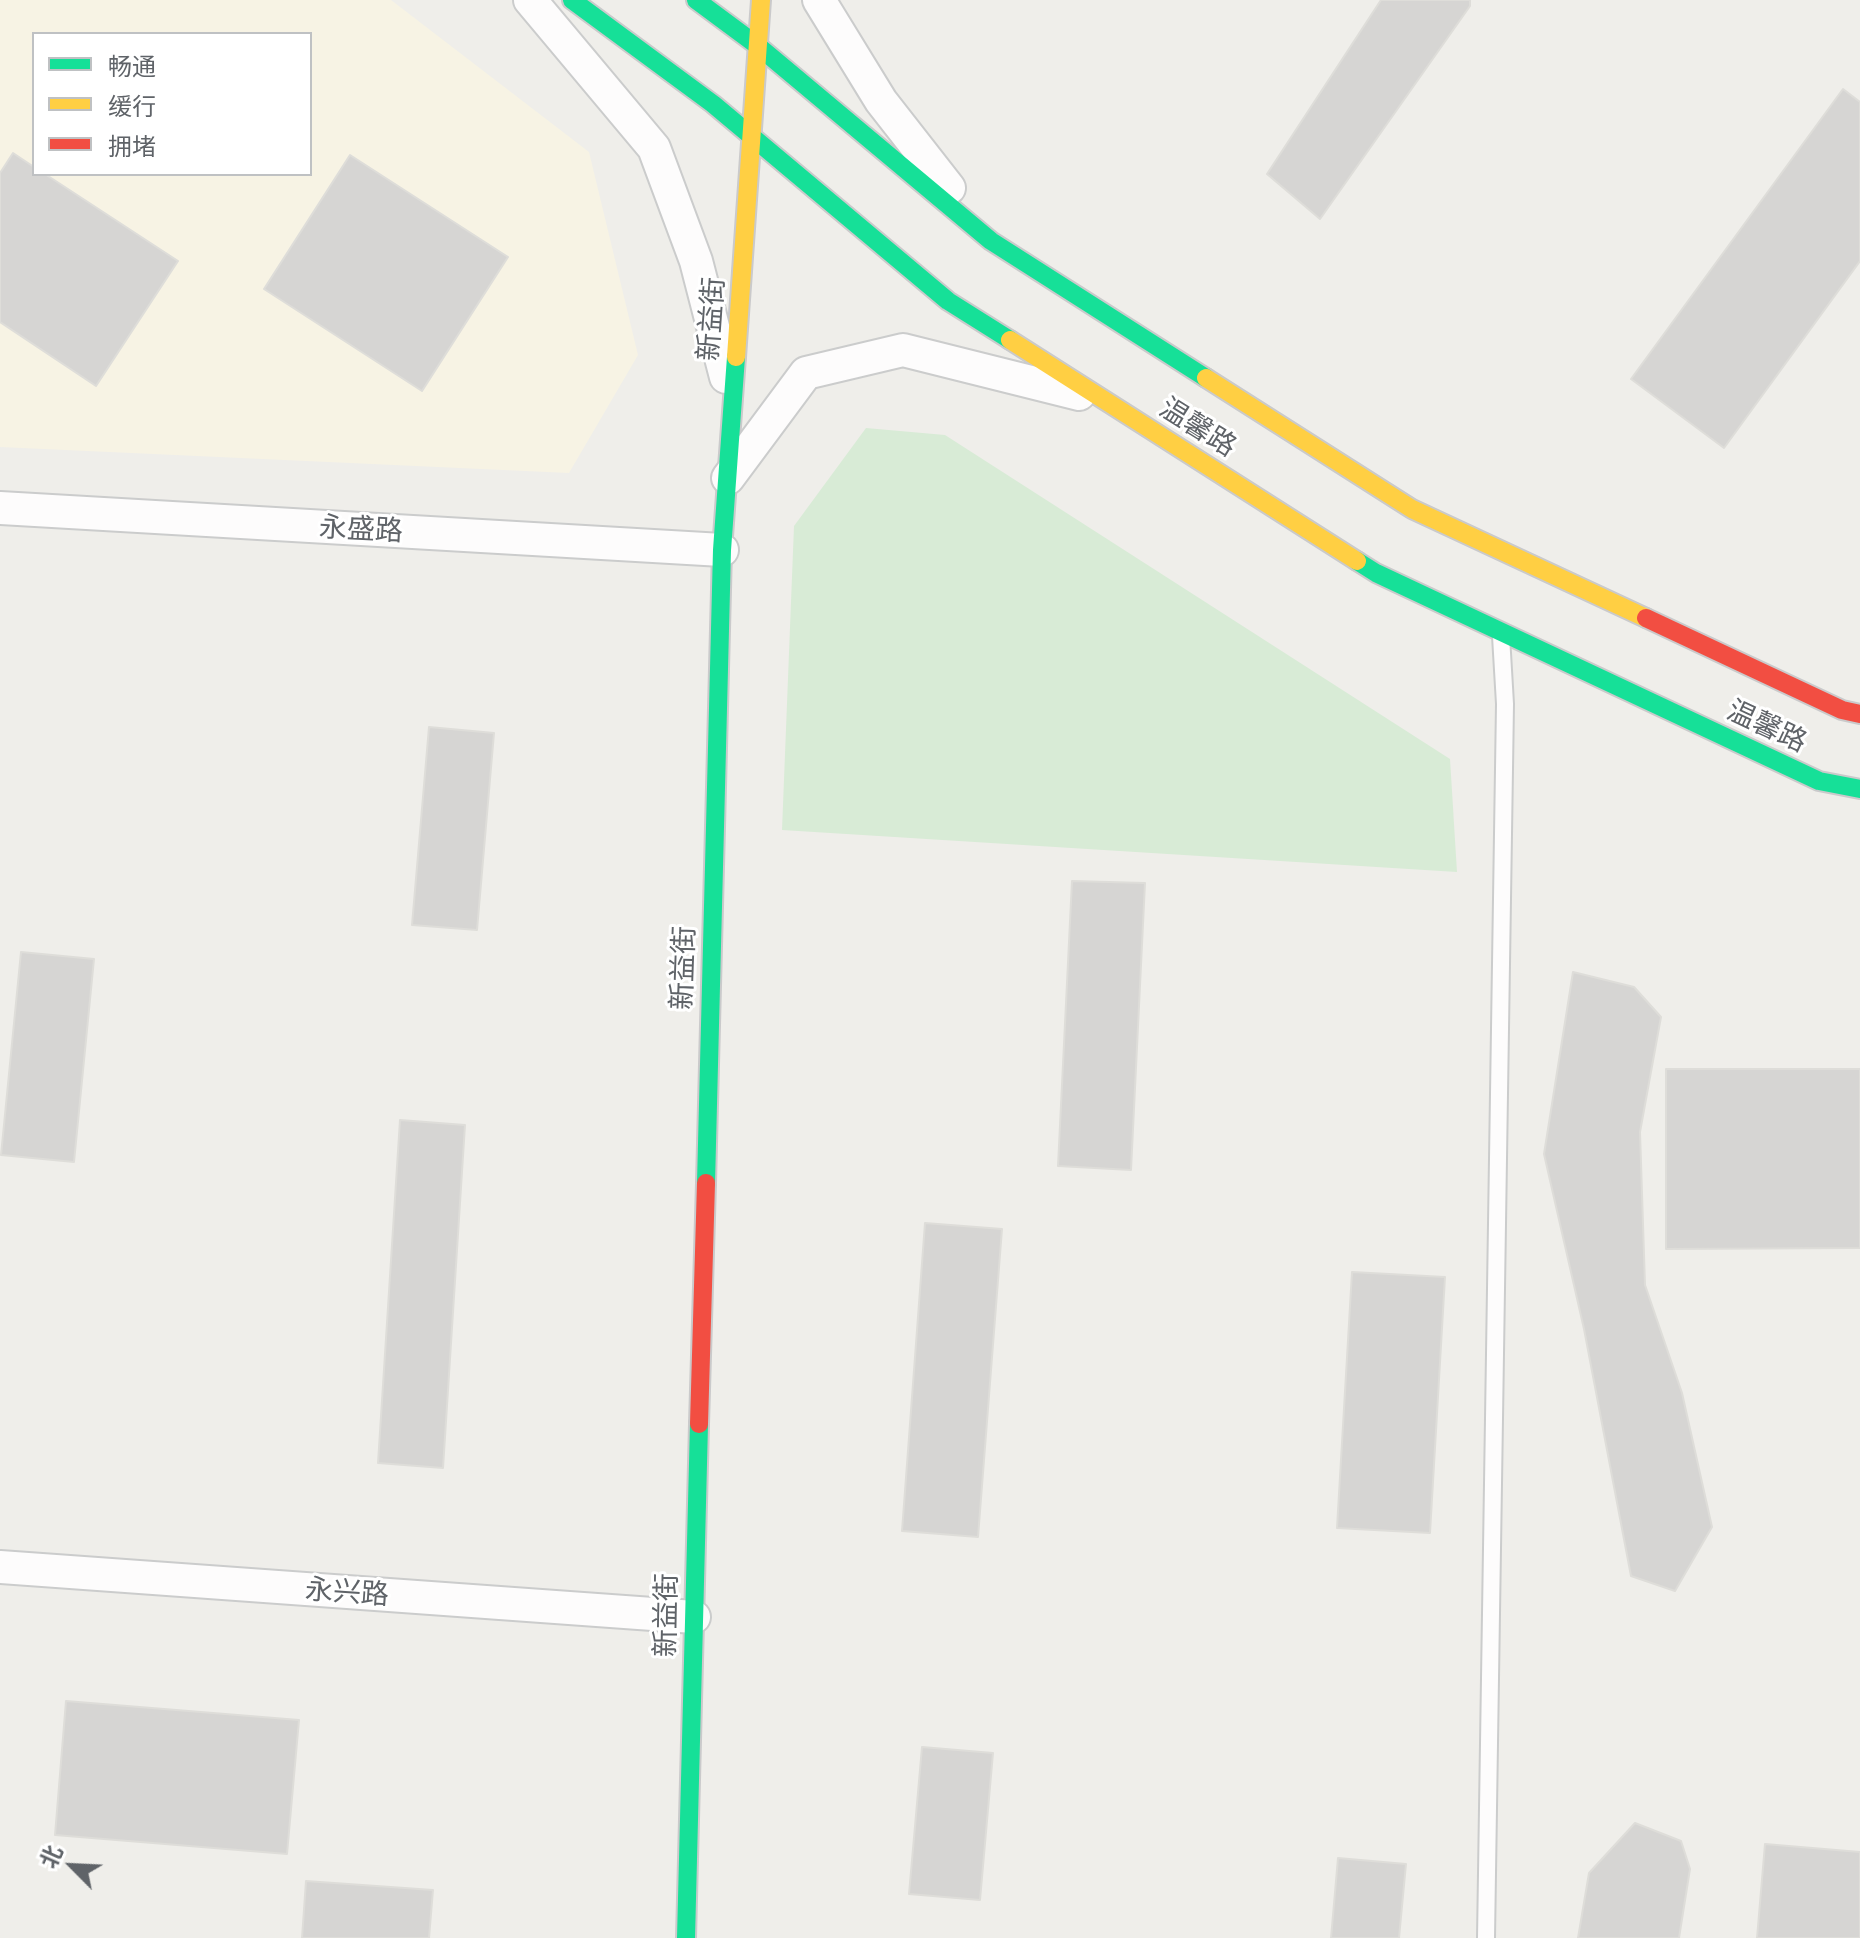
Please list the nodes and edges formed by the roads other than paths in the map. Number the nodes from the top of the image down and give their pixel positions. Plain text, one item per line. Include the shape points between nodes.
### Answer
1 (530, 0) edge
2 (572, 0) edge
3 (696, 0) edge
4 (761, 0) edge
5 (819, 0) edge
6 (758, 46) junction
7 (752, 137) junction
8 (991, 241) junction
9 (1103, 400) junction
10 (733, 403) junction
11 (728, 478) junction
12 (0, 508) edge
13 (722, 550) junction
14 (1500, 632) junction
15 (1860, 714) edge
16 (1860, 789) edge
17 (0, 1567) edge
18 (694, 1617) junction
19 (686, 1938) edge
20 (1486, 1938) edge

1 - 10 street via 654,148 696,261
2 - 7 main road, 温馨路
3 - 6 main road, 温馨路
4 - 6 main road, 新益街
5 - 8 street via 881,101
6 - 7 main road, 新益街
6 - 8 main road, 温馨路
7 - 9 main road, 温馨路 via 948,301
7 - 10 main road, 新益街
8 - 15 main road, 温馨路 via 1412,509
9 - 11 street via 903,350 806,373
9 - 14 main road, 温馨路 via 1376,573
10 - 11 main road, 新益街
11 - 13 main road, 新益街
12 - 13 street, 永盛路
13 - 18 main road, 新益街
14 - 16 main road, 温馨路 via 1819,781
14 - 20 lane via 1505,704
17 - 18 street, 永兴路
18 - 19 main road, 新益街

